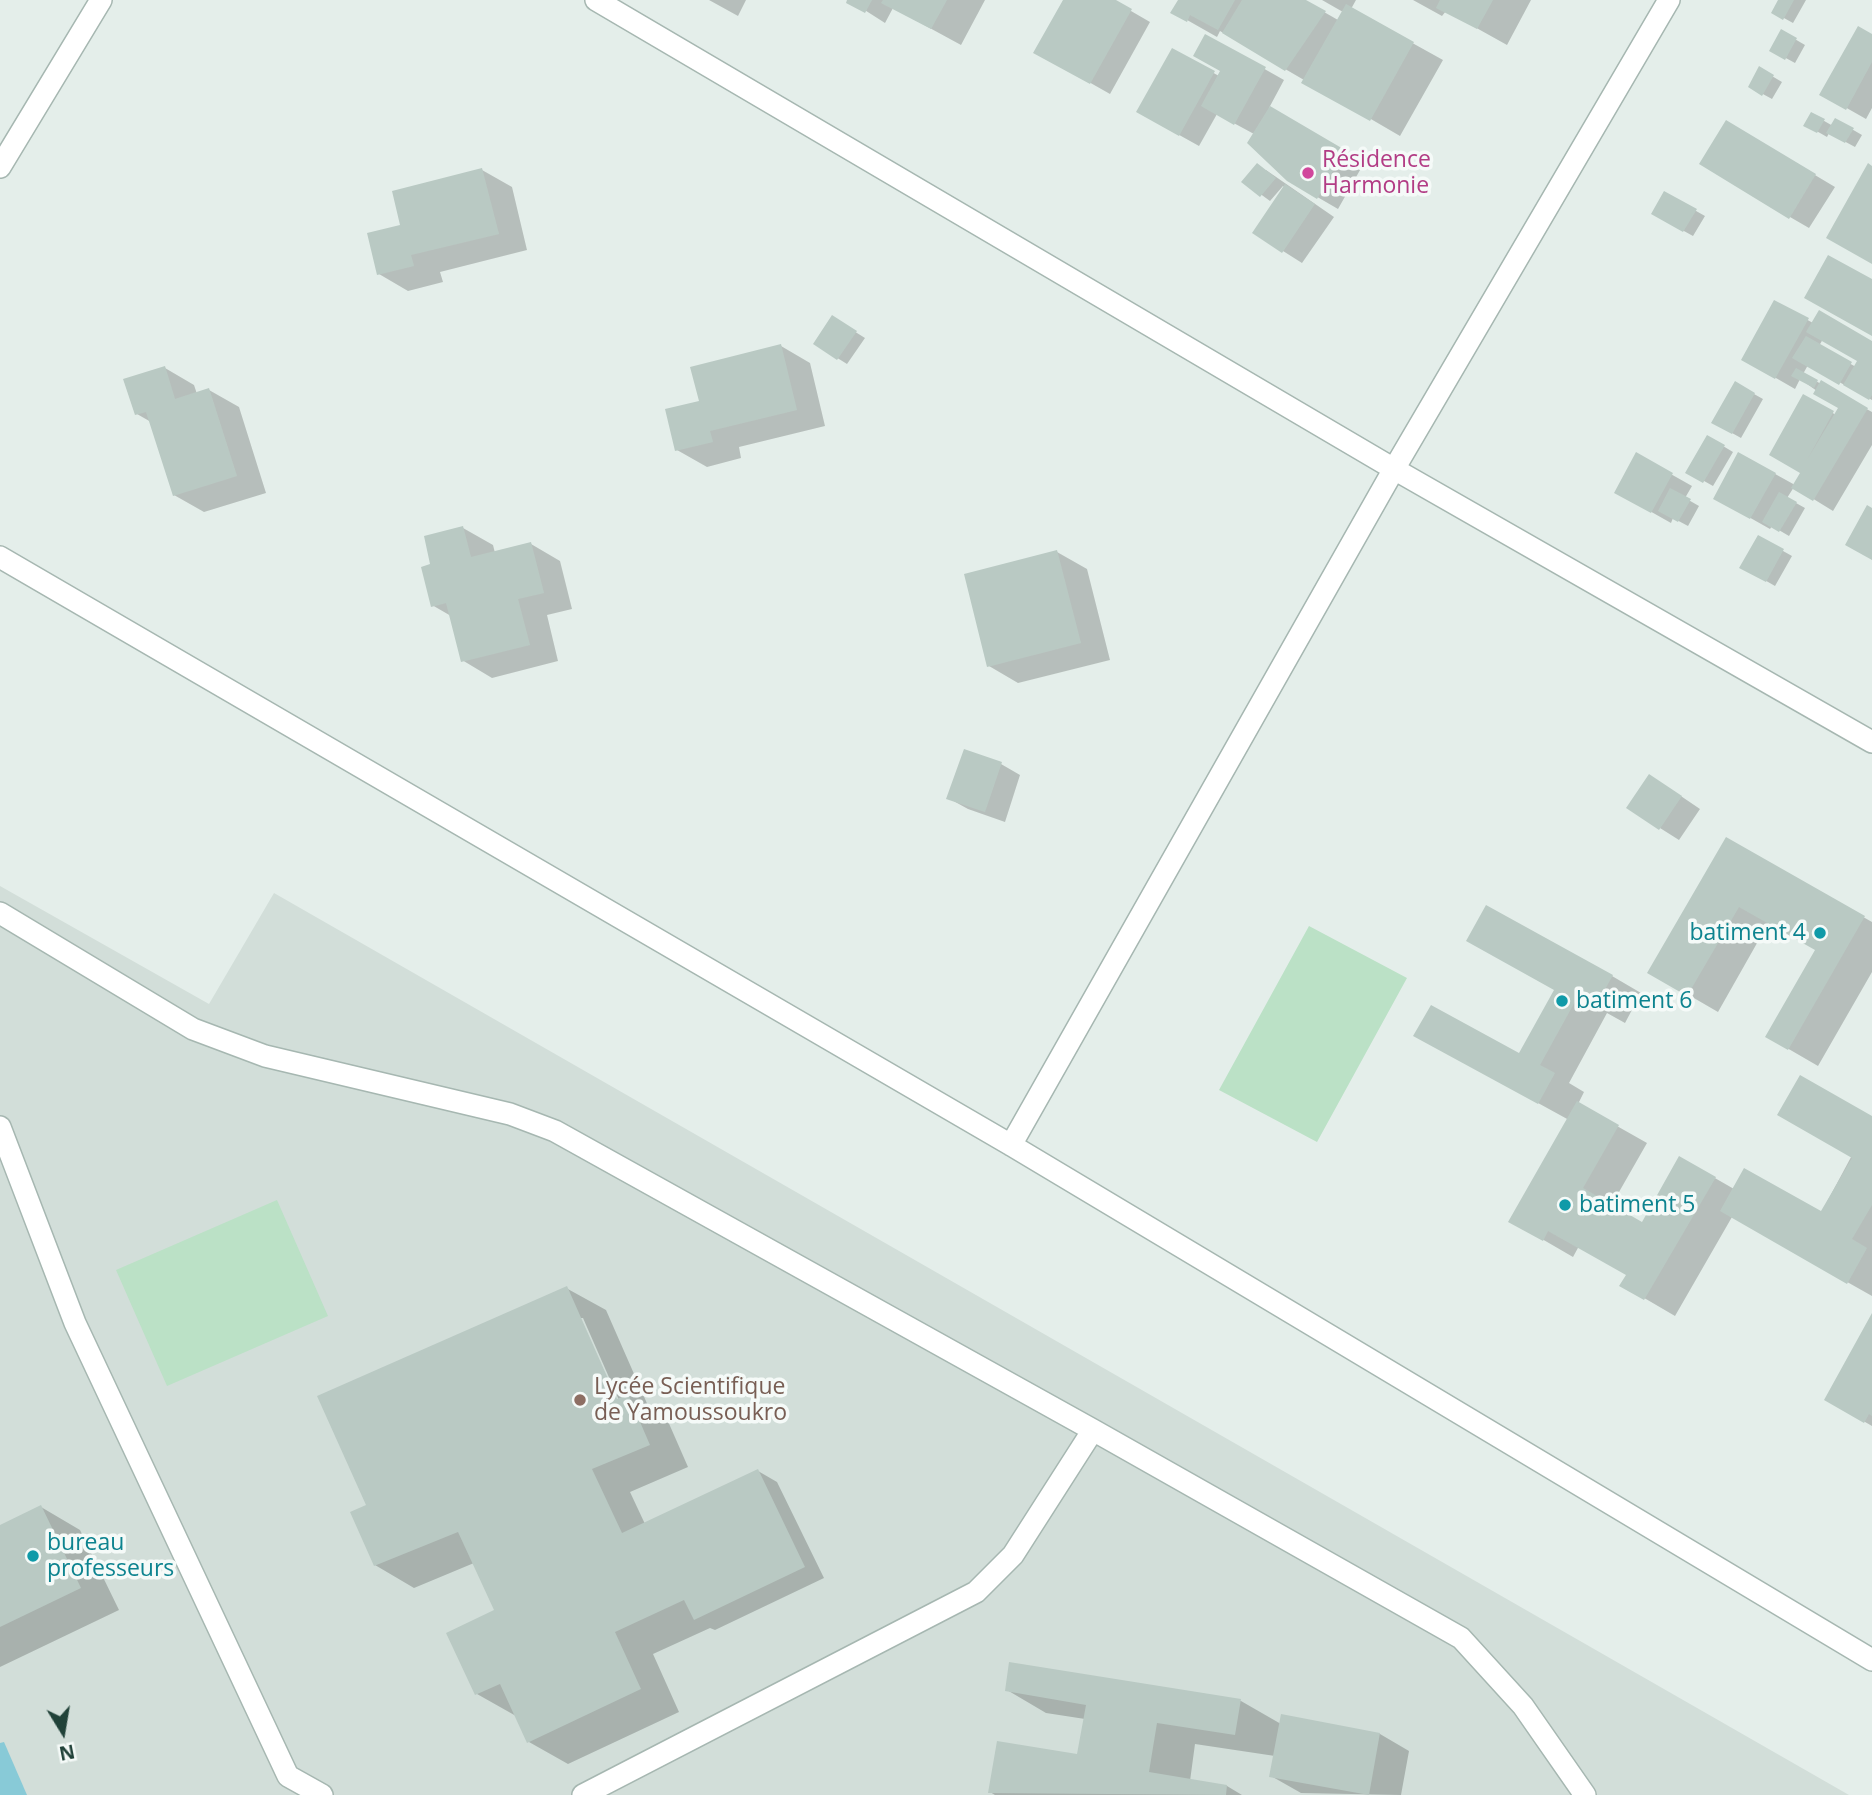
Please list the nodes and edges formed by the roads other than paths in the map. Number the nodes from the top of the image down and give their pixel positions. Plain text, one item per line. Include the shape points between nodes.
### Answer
1 (101, 0) edge
2 (596, 0) edge
3 (1669, 0) edge
4 (0, 167) edge
5 (1394, 469) junction
6 (0, 557) edge
7 (1872, 742) edge
8 (0, 913) edge
9 (0, 1127) edge
10 (1011, 1145) junction
11 (1093, 1430) junction
12 (1872, 1660) edge
13 (322, 1795) edge
14 (583, 1795) edge
15 (1585, 1795) edge

1 - 4 street
2 - 5 street
3 - 5 street
5 - 7 street
5 - 10 street
6 - 10 street
8 - 11 street via 193,1029 265,1056 510,1114 555,1131
9 - 13 street via 75,1323 288,1776
10 - 12 street
11 - 14 street via 1013,1555 976,1592
11 - 15 street via 1461,1638 1524,1706

